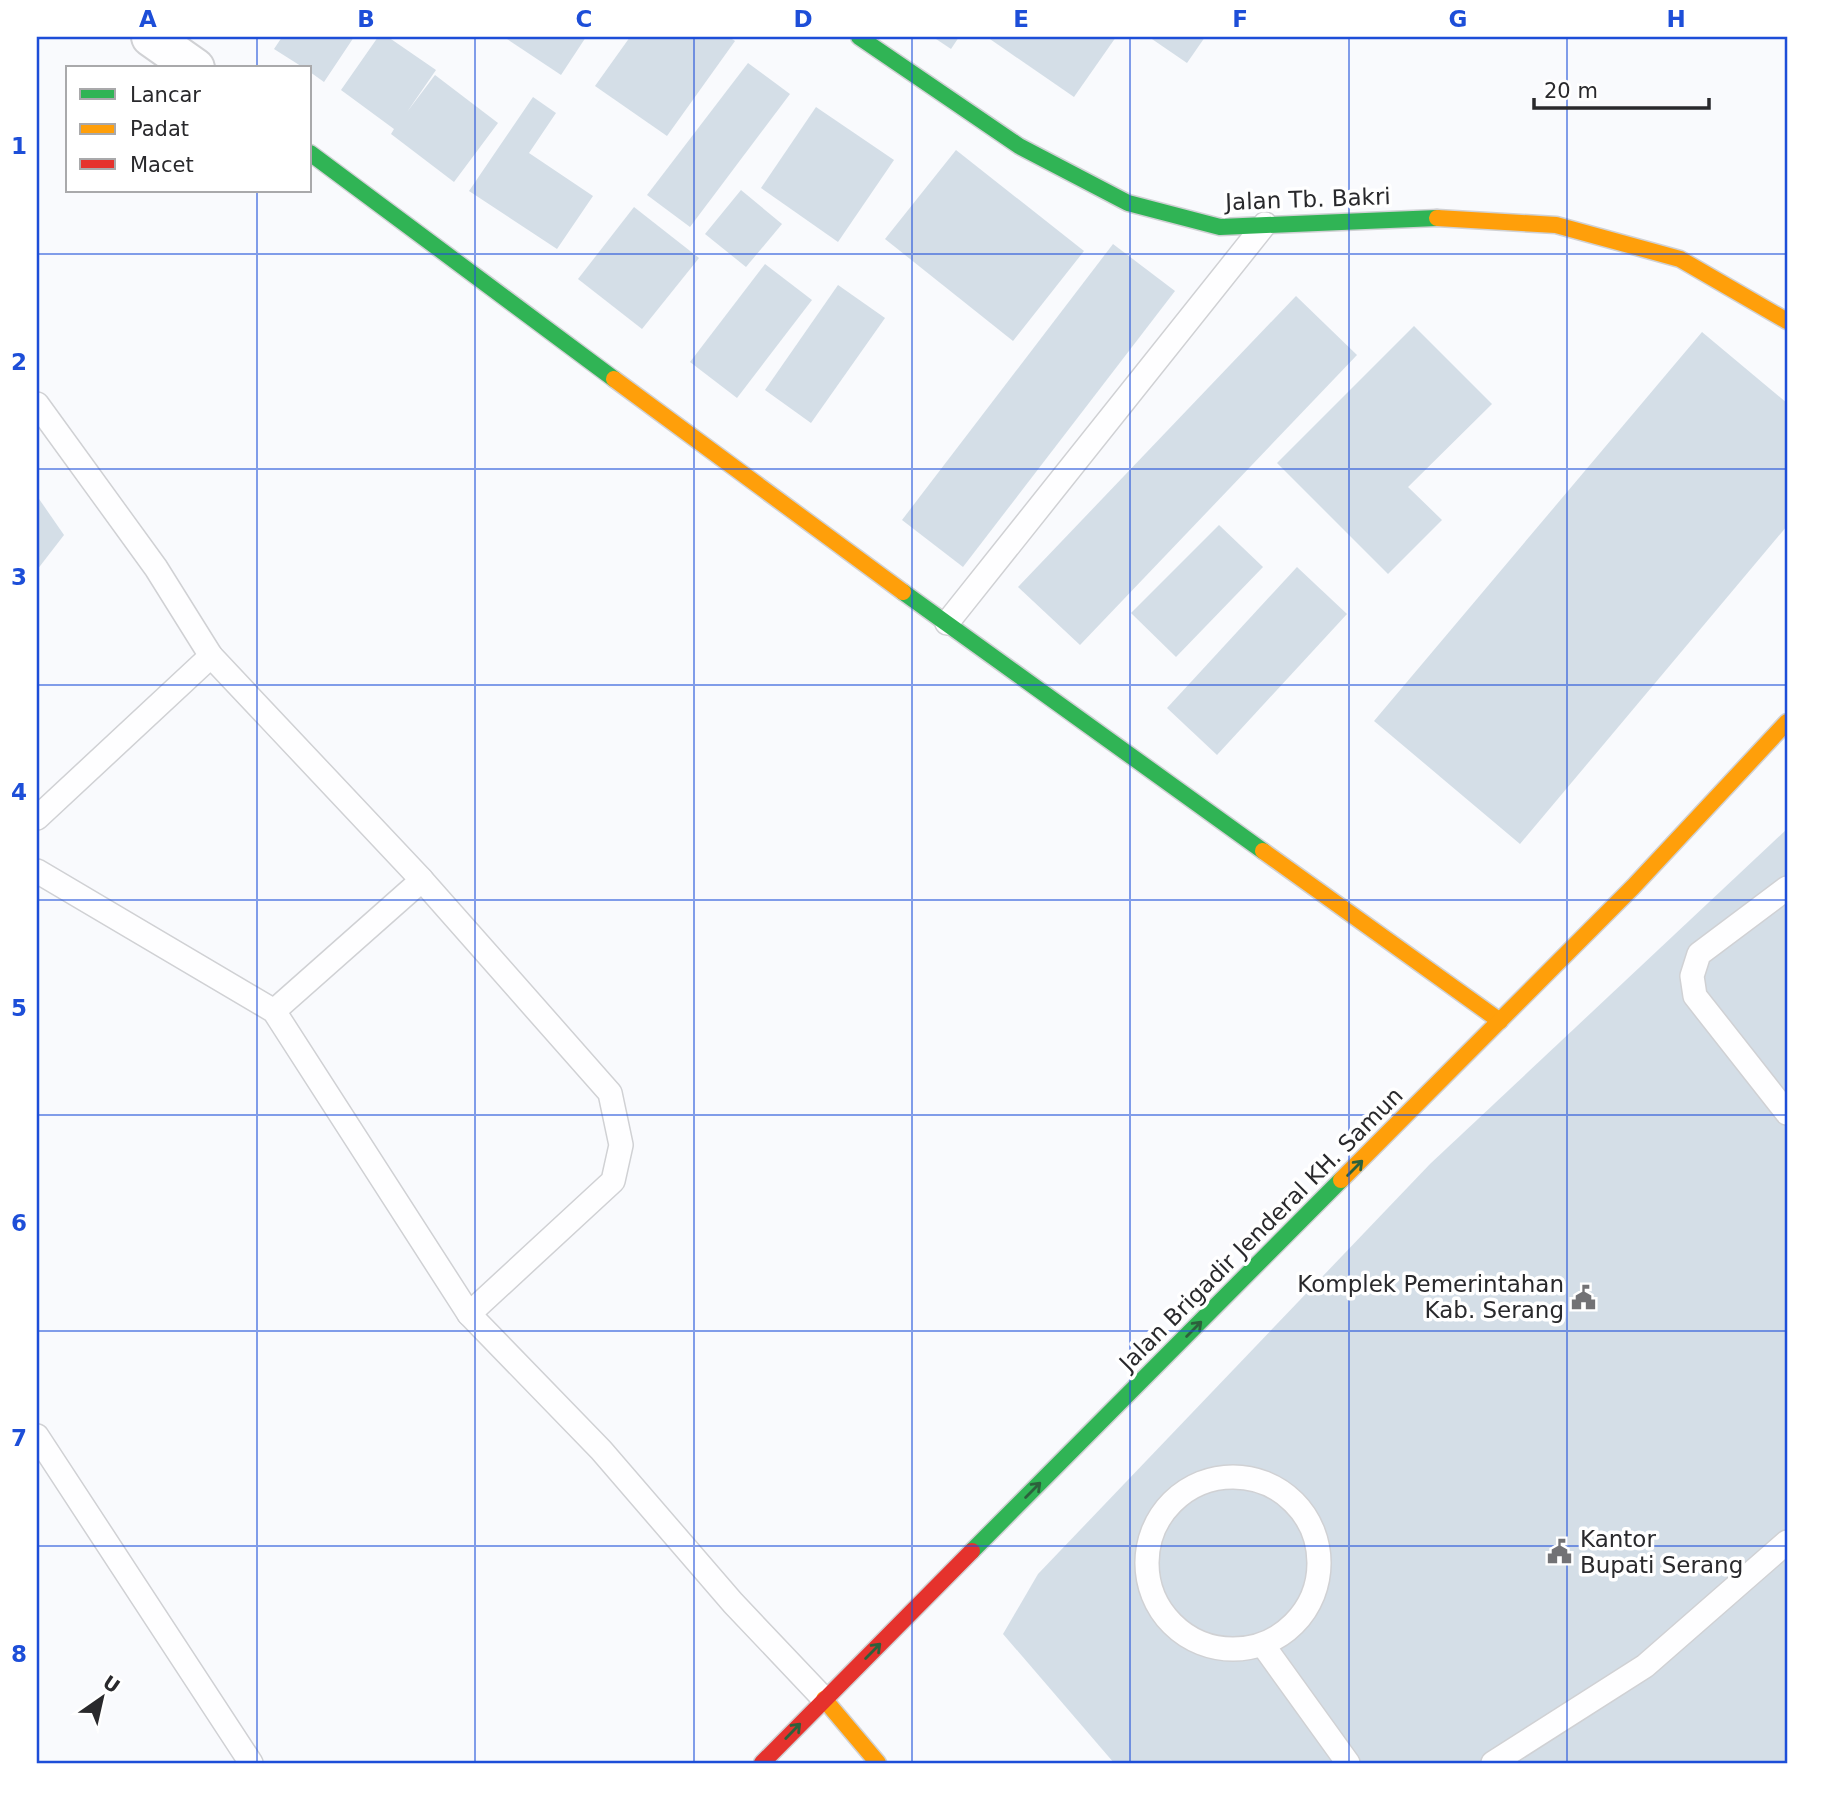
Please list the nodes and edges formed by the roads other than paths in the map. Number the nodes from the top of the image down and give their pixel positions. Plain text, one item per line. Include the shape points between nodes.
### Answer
1 (151, 37) edge
2 (859, 37) edge
3 (192, 66) edge
4 (312, 154) edge
5 (1265, 225) junction
6 (1787, 321) edge
7 (37, 404) edge
8 (947, 623) junction
9 (211, 656) junction
10 (1787, 722) edge
11 (37, 818) edge
12 (37, 871) edge
13 (422, 880) junction
14 (1787, 888) edge
15 (274, 1011) junction
16 (1500, 1021) junction
17 (1787, 1113) edge
18 (470, 1314) junction
19 (37, 1436) edge
20 (1787, 1542) edge
21 (1263, 1645) junction
22 (824, 1699) junction
23 (251, 1763) edge
24 (762, 1763) edge
25 (878, 1763) edge
26 (1348, 1763) edge
27 (1493, 1763) edge

1 - 3 street
2 - 5 street, Jalan Tb. Bakri via 1019,146 1128,203 1220,227
4 - 8 street
5 - 6 street, Jalan Tb. Bakri via 1428,218 1556,225 1680,259
5 - 8 lane
7 - 9 lane via 156,568
8 - 16 street
9 - 11 lane
9 - 13 lane
10 - 16 street, Jalan Brigadir Jenderal KH. Samun
12 - 15 lane
13 - 15 lane
13 - 18 lane via 610,1093 621,1145 613,1181
14 - 17 lane via 1699,954 1692,976 1695,996
15 - 18 lane
22 -> 16 street, Jalan Brigadir Jenderal KH. Samun
18 - 22 lane via 601,1450 733,1603
19 - 23 lane
20 - 27 lane via 1645,1666
21 - 21 lane via 1230,1650 1197,1642 1169,1621 1151,1593 1146,1559 1154,1526 1174,1498 1203,1480 1237,1475 1270,1483 1298,1504 1316,1533 1321,1567 1313,1600 1293,1628
21 - 26 lane
24 -> 22 street, Jalan Brigadir Jenderal KH. Samun
22 - 25 street

